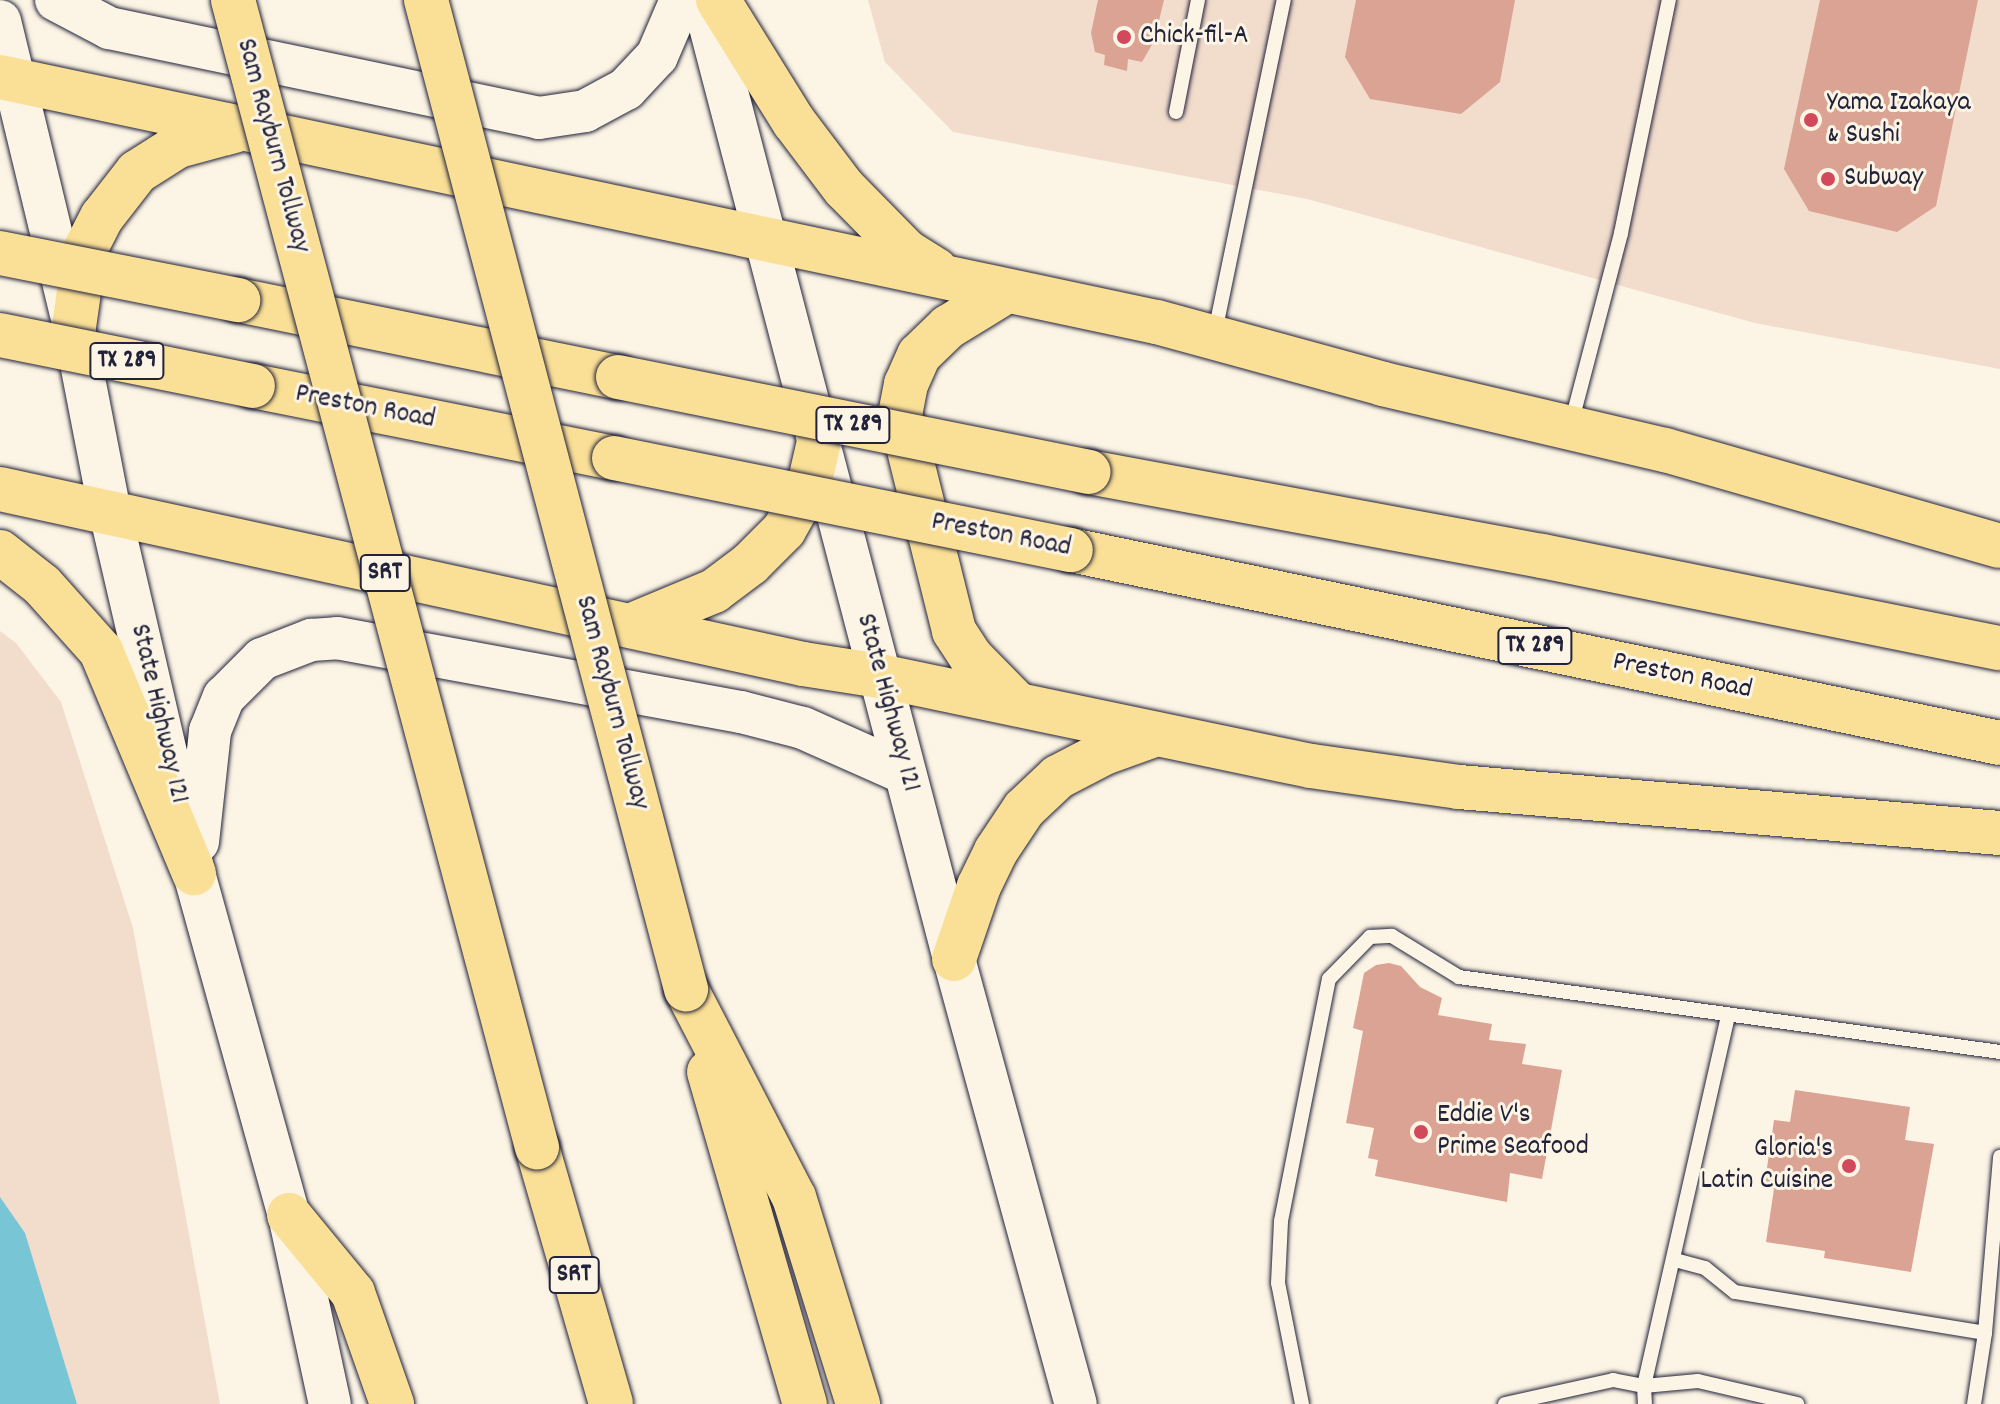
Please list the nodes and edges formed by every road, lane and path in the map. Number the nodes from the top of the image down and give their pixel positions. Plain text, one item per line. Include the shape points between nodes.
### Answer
1 (56, 0) edge
2 (233, 0) edge
3 (426, 0) edge
4 (681, 0) edge
5 (703, 0) edge
6 (718, 0) edge
7 (1198, 0) edge
8 (1284, 0) edge
9 (1669, 0) edge
10 (0, 21) edge
11 (7, 78) edge
12 (1176, 112) dead end
13 (244, 128) junction
14 (768, 240) junction
15 (0, 253) edge
16 (952, 280) junction
17 (1005, 292) junction
18 (74, 327) junction
19 (0, 335) edge
20 (1214, 336) junction
21 (1570, 428) junction
22 (818, 446) junction
23 (0, 489) edge
24 (110, 512) junction
25 (2000, 546) edge
26 (0, 552) edge
27 (632, 625) junction
28 (2000, 648) edge
29 (880, 676) junction
30 (1017, 704) junction
31 (1157, 734) junction
32 (2000, 743) edge
33 (904, 773) junction
34 (2000, 833) edge
35 (194, 873) junction
36 (954, 959) junction
37 (686, 989) junction
38 (1728, 1016) junction
39 (2000, 1052) edge
40 (2000, 1157) edge
41 (289, 1215) junction
42 (1675, 1260) junction
43 (1985, 1333) junction
44 (1644, 1386) junction
45 (330, 1404) edge
46 (392, 1404) edge
47 (611, 1404) edge
48 (805, 1404) edge
49 (858, 1404) edge
50 (1076, 1404) edge
51 (1302, 1404) edge
52 (1505, 1404) edge
53 (1645, 1404) edge
54 (1797, 1404) edge
55 (1974, 1404) edge

1 - 4 main road via 109,28 539,118 585,111 626,89 657,56
2 - 47 main road, Sam Rayburn Tollway / SRT, bridge via 537,1147
3 - 37 main road, Sam Rayburn Tollway, bridge
5 - 14 main road, State Highway 121
6 - 16 main road via 794,122 844,188 907,252
7 - 12 lane
8 - 20 lane
9 - 21 lane via 1621,233
10 - 11 main road, State Highway 121
11 - 13 main road
11 - 18 main road, State Highway 121
13 - 14 main road
13 - 18 main road via 178,146 137,172 102,217 85,250
14 - 16 main road
14 - 22 main road, State Highway 121
15 - 28 main road, TX 289, bridge via 1088,472
16 - 17 main road
17 - 20 main road
17 - 30 main road via 948,327 919,355 900,414 954,631 971,657
18 - 24 main road, State Highway 121
19 - 32 main road, Preston Road / TX 289, bridge
20 - 21 main road via 1383,384
21 - 25 main road
22 - 27 main road via 809,485 784,530 750,564 714,591
22 - 29 main road, State Highway 121
23 - 24 main road
24 - 27 main road
24 - 35 main road, State Highway 121
26 - 35 main road via 42,585 101,651
27 - 29 main road
29 - 30 main road
29 - 33 main road, State Highway 121
30 - 31 main road
31 - 34 main road via 1311,766 1459,787
31 - 36 main road via 1058,777 1024,809 979,886
33 - 35 main road via 803,728 741,712 337,638 311,640 262,659 224,697 210,731
33 - 36 main road, State Highway 121
35 - 41 main road, State Highway 121
36 - 50 main road, State Highway 121
37 - 48 main road, Sam Rayburn Tollway
37 - 49 main road via 794,1197
38 - 39 lane
38 - 42 lane
38 - 51 lane via 1459,977 1392,936 1370,937 1329,979 1281,1221 1278,1283
40 - 43 lane
41 - 45 main road, State Highway 121
41 - 46 main road via 353,1293
42 - 43 lane via 1705,1268 1735,1292
42 - 44 lane
43 - 55 lane
44 - 52 lane via 1613,1380
44 - 53 lane
44 - 54 lane via 1698,1381

